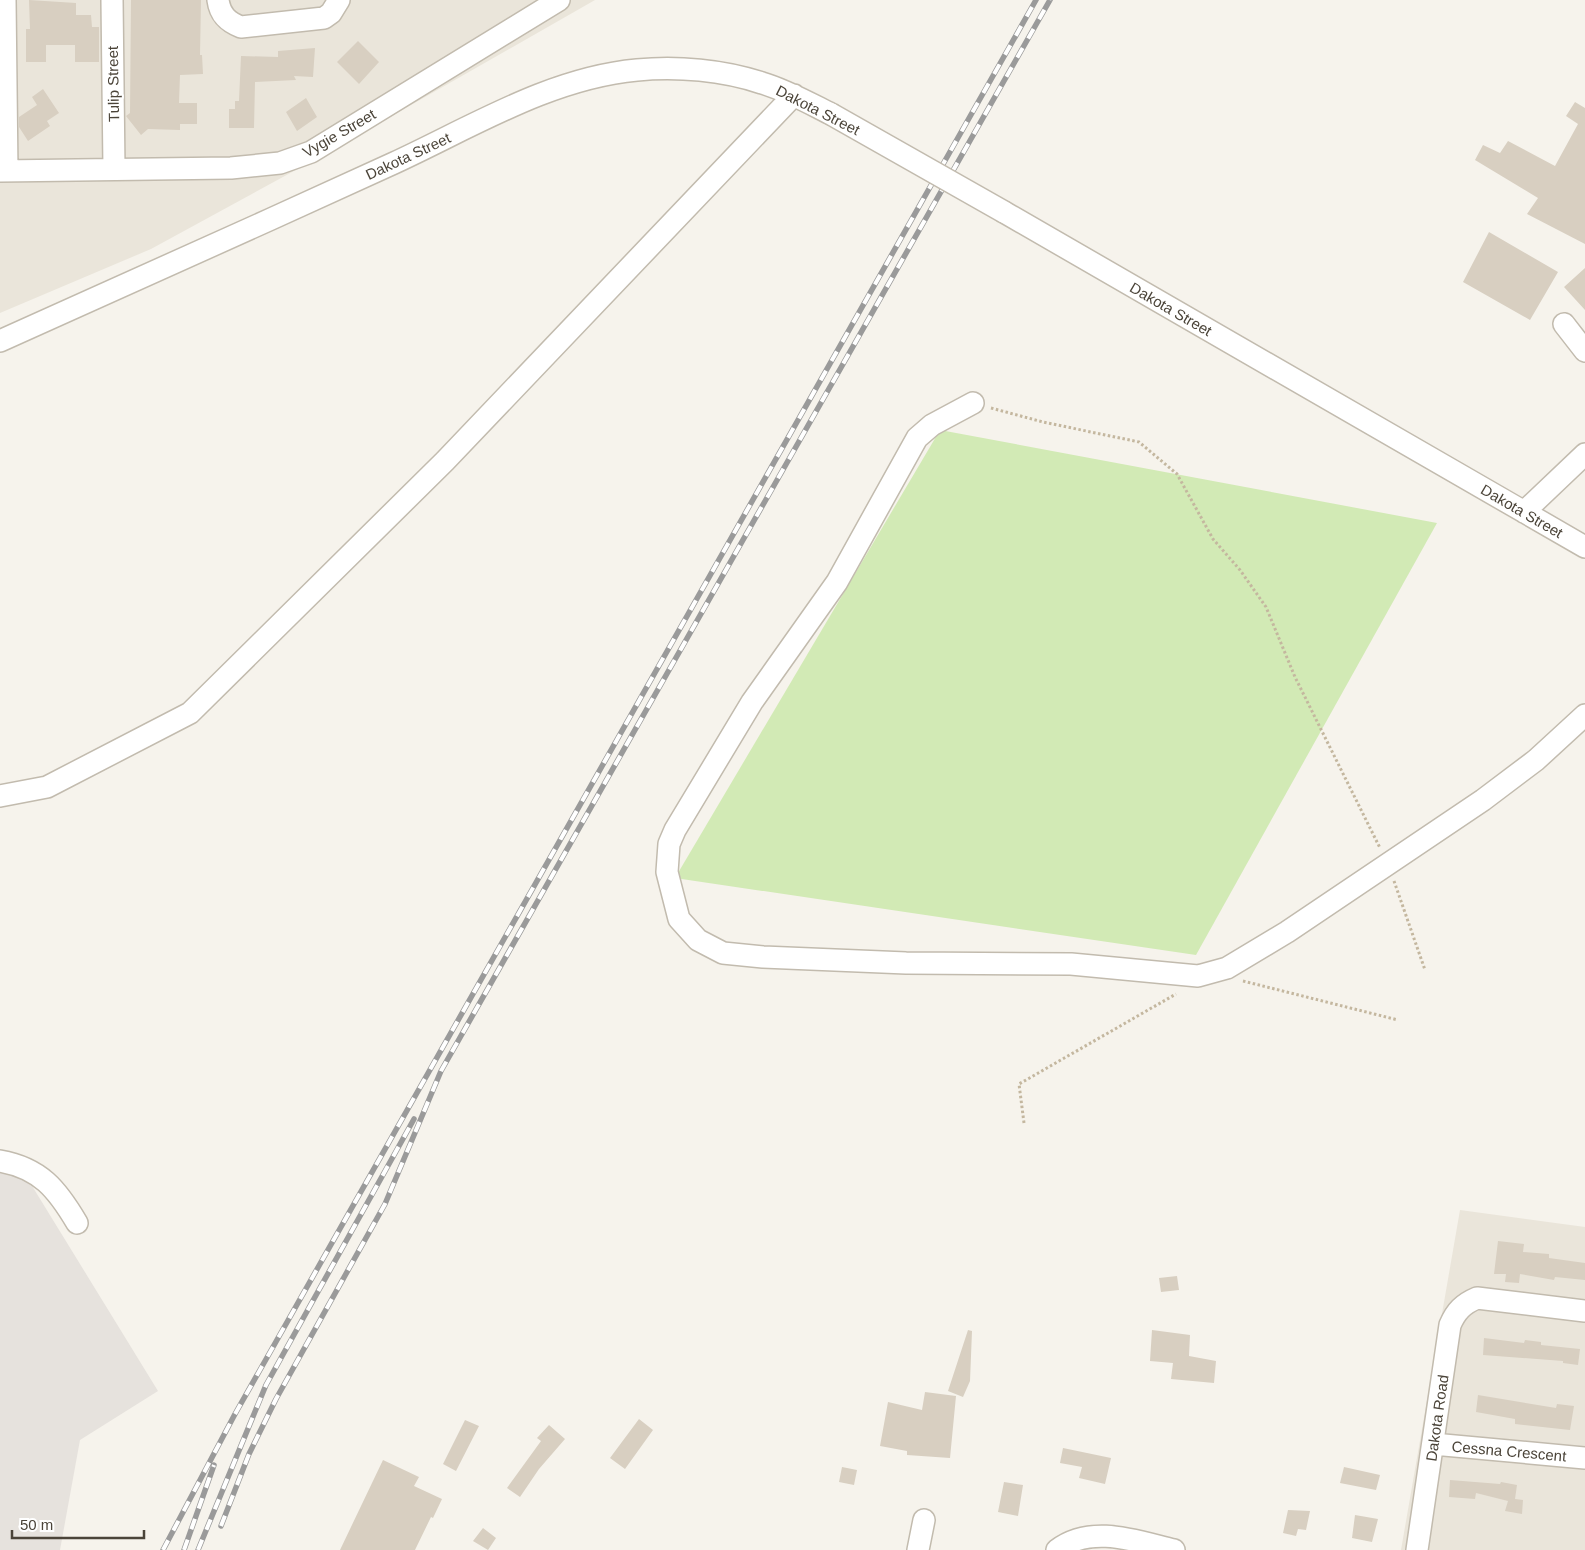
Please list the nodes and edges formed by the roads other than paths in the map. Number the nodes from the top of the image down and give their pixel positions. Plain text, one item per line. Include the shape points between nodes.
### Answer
1 (6, 0) edge
2 (112, 0) edge
3 (218, 0) edge
4 (338, 0) edge
5 (550, 2) edge
6 (794, 95) junction
7 (114, 169) junction
8 (4, 171) edge
9 (1564, 324) dead end
10 (0, 341) edge
11 (1585, 351) edge
12 (973, 402) road end
13 (1585, 454) edge
14 (1524, 512) junction
15 (1585, 547) edge
16 (1585, 715) edge
17 (0, 796) edge
18 (0, 1161) edge
19 (77, 1223) dead end
20 (1585, 1311) edge
21 (1433, 1444) junction
22 (1585, 1458) edge
23 (924, 1520) dead end
24 (918, 1550) edge
25 (1057, 1550) edge
26 (1174, 1550) edge
27 (1417, 1550) edge

1 - 8 street
2 - 7 street, Tulip Street
3 - 4 street via 223,15 230,23 241,27 324,18 332,13
5 - 7 street, Vygie Street via 333,139 291,160 266,166 231,168
6 - 10 street, Dakota Street via 761,82 700,70 635,70 560,88 533,97
6 - 14 street, Dakota Street, bridge via 1004,212
6 - 17 street via 445,461 190,713 47,787
7 - 8 street, Vygie Street
9 - 11 street
12 - 16 street via 946,416 917,438 837,582 752,702 675,830 666,859 670,892 679,919 698,940 716,951 763,958 1070,964 1184,976 1211,973 1227,968 1286,932 1483,800 1536,760
13 - 14 street
14 - 15 street, Dakota Street
18 - 19 street via 25,1167 50,1185
20 - 21 street, Dakota Road via 1477,1298 1462,1306 1450,1325
21 - 22 street, Cessna Crescent
21 - 27 street, Dakota Road
23 - 24 street
25 - 26 street via 1079,1538 1116,1536

